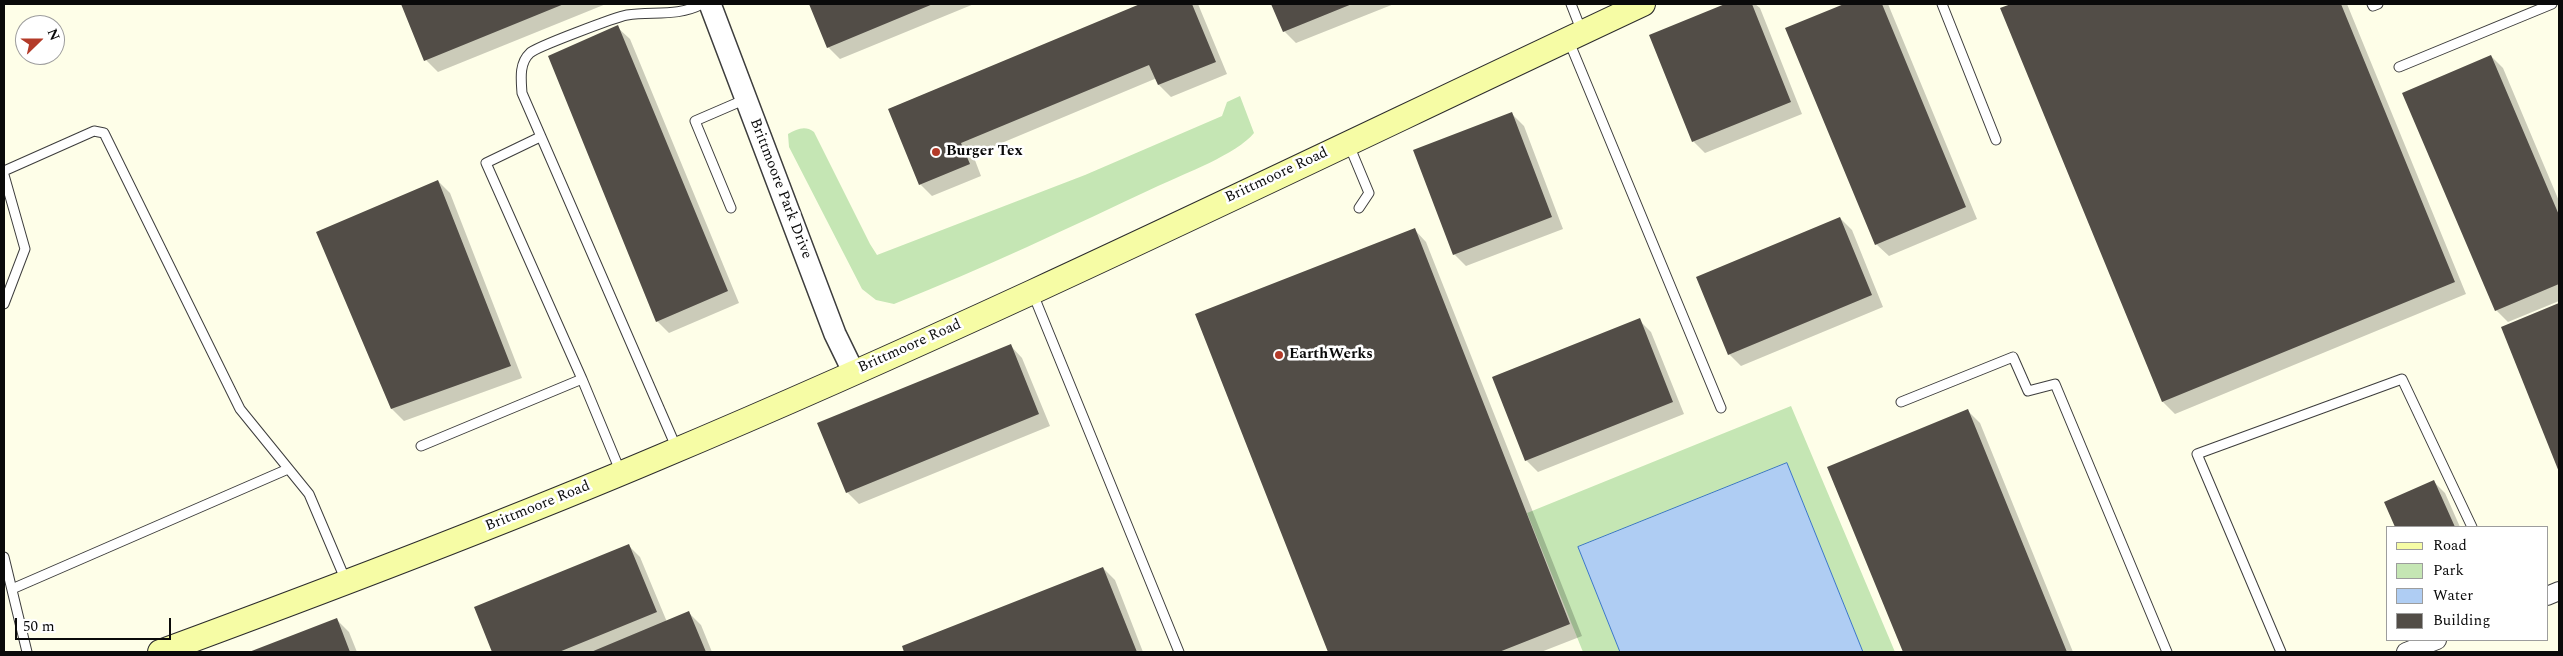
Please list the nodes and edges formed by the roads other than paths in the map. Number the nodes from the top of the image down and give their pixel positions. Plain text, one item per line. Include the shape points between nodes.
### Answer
1 (702, 4) edge
2 (710, 4) edge
3 (1571, 4) edge
4 (1643, 4) edge
5 (1942, 4) edge
6 (2372, 4) edge
7 (2378, 4) edge
8 (2552, 4) edge
9 (1575, 36) junction
10 (2399, 67) dead end
11 (746, 99) junction
12 (540, 136) junction
13 (1996, 140) dead end
14 (1348, 142) junction
15 (4, 171) edge
16 (4, 175) edge
17 (730, 208) dead end
18 (1359, 208) dead end
19 (1032, 291) junction
20 (4, 304) edge
21 (854, 372) junction
22 (582, 379) junction
23 (1901, 402) dead end
24 (1721, 408) dead end
25 (420, 446) dead end
26 (678, 450) junction
27 (288, 468) junction
28 (621, 473) junction
29 (2472, 526) edge
30 (4, 557) edge
31 (347, 583) junction
32 (12, 589) junction
33 (2435, 641) edge
34 (2413, 651) edge
35 (27, 652) edge
36 (160, 652) edge
37 (1179, 652) edge
38 (2167, 652) edge
39 (2281, 652) edge

1 - 12 lane via 667,14 626,15 530,52 521,68 522,92
2 - 11 street, Brittmoore Park Drive
3 - 9 lane
4 - 9 main road, Brittmoore Road
5 - 13 lane
6 - 7 lane
8 - 10 lane
9 - 14 main road, Brittmoore Road
9 - 24 lane
11 - 17 lane via 695,121
11 - 21 street, Brittmoore Park Drive via 835,334
12 - 22 lane via 486,163
12 - 26 lane
14 - 18 lane via 1369,193
14 - 19 main road, Brittmoore Road
15 - 27 lane via 94,132 104,133 240,409
16 - 20 lane via 25,249
19 - 21 main road, Brittmoore Road
19 - 37 lane
21 - 26 main road, Brittmoore Road
22 - 25 lane
22 - 28 lane
23 - 38 lane via 2013,357 2028,391 2055,384
26 - 28 main road, Brittmoore Road
27 - 31 lane via 309,494
27 - 32 lane
28 - 31 main road, Brittmoore Road
29 - 39 lane via 2402,379 2197,454
30 - 32 lane
31 - 36 main road, Brittmoore Road
32 - 35 lane
33 - 34 street

